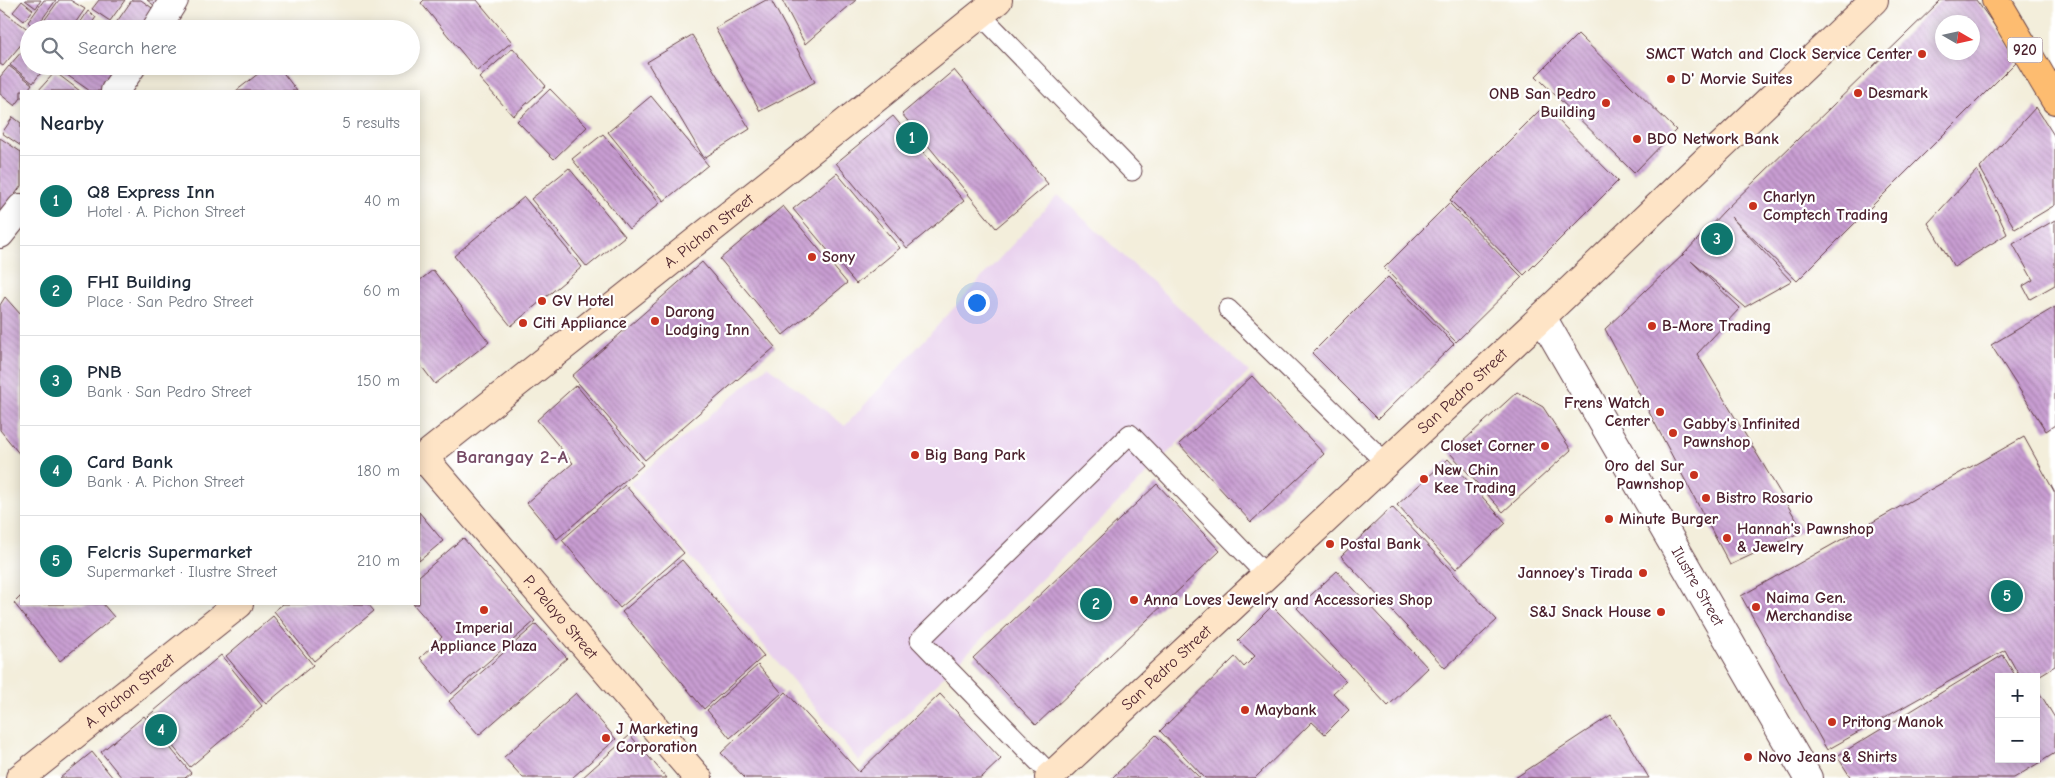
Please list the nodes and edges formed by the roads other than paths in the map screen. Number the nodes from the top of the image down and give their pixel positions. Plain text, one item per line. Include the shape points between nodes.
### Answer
1 (174, 0) edge
2 (1874, 0) edge
3 (1996, 0) edge
4 (989, 7) edge
5 (162, 20) edge
6 (126, 75) edge
7 (116, 90) edge
8 (2055, 100) edge
9 (1132, 171) dead end
10 (20, 209) edge
11 (0, 234) edge
12 (1228, 309) dead end
13 (1542, 317) junction
14 (421, 459) edge
15 (1386, 463) junction
16 (1266, 575) junction
17 (238, 605) edge
18 (1050, 777) edge
19 (20, 778) edge
20 (698, 778) edge
21 (1808, 778) edge

1 - 5 street
2 - 13 main road, San Pedro Street
3 - 8 main road, 920
4 - 9 lane
4 - 14 main road, A. Pichon Street
6 - 7 street
10 - 11 street
12 - 15 lane
13 - 15 main road, San Pedro Street
13 - 21 street, Ilustre Street
14 - 20 main road, P. Pelayo Street
15 - 16 main road, San Pedro Street
16 - 18 main road, San Pedro Street
16 - 18 lane via 1130,434 920,640
17 - 19 main road, A. Pichon Street

